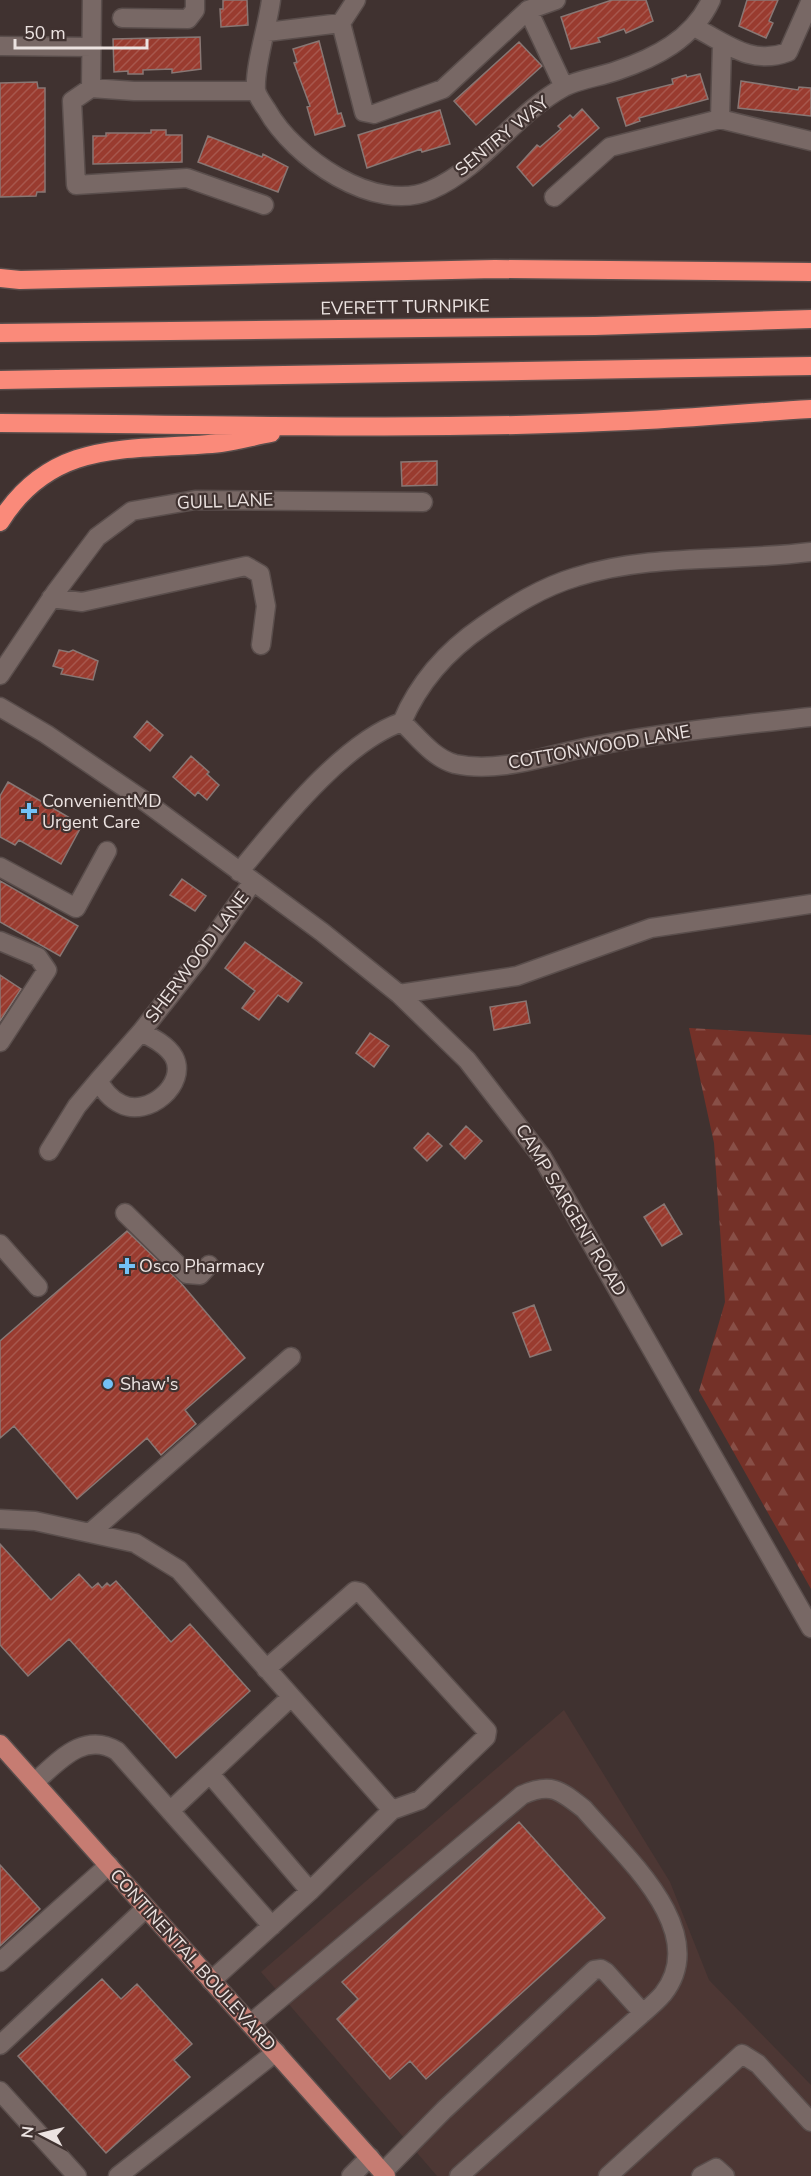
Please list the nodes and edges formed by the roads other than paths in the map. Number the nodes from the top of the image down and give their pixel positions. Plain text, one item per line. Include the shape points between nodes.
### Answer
1 (92, 0) edge
2 (195, 0) edge
3 (271, 0) edge
4 (357, 0) edge
5 (556, 0) edge
6 (711, 0) edge
7 (811, 0) edge
8 (528, 10) junction
9 (122, 18) dead end
10 (341, 23) junction
11 (694, 27) junction
12 (267, 32) junction
13 (722, 45) junction
14 (0, 46) edge
15 (92, 47) junction
16 (564, 87) junction
17 (91, 88) junction
18 (256, 91) junction
19 (720, 119) junction
20 (811, 141) edge
21 (554, 197) dead end
22 (264, 205) dead end
23 (811, 272) edge
24 (0, 278) edge
25 (811, 319) edge
26 (0, 333) edge
27 (811, 366) edge
28 (0, 380) edge
29 (811, 409) edge
30 (0, 423) edge
31 (303, 426) junction
32 (423, 502) dead end
33 (0, 522) edge
34 (811, 552) edge
35 (51, 598) junction
36 (261, 645) dead end
37 (0, 675) edge
38 (0, 707) edge
39 (811, 717) edge
40 (402, 722) junction
41 (107, 851) dead end
42 (0, 867) edge
43 (246, 878) junction
44 (811, 904) edge
45 (0, 941) edge
46 (399, 994) junction
47 (141, 1032) junction
48 (0, 1042) edge
49 (98, 1081) junction
50 (49, 1151) dead end
51 (125, 1213) dead end
52 (0, 1244) edge
53 (209, 1265) dead end
54 (38, 1287) dead end
55 (291, 1357) dead end
56 (0, 1520) edge
57 (91, 1532) junction
58 (811, 1628) edge
59 (266, 1670) junction
60 (290, 1698) junction
61 (0, 1744) edge
62 (210, 1774) junction
63 (35, 1782) junction
64 (392, 1810) junction
65 (170, 1811) junction
66 (109, 1865) junction
67 (310, 1891) junction
68 (146, 1908) junction
69 (272, 1926) junction
70 (0, 1962) edge
71 (211, 1980) junction
72 (643, 2013) junction
73 (250, 2024) junction
74 (0, 2045) edge
75 (276, 2052) junction
76 (0, 2091) edge
77 (811, 2122) edge
78 (370, 2157) junction
79 (385, 2174) edge
80 (77, 2176) edge
81 (118, 2176) edge
82 (351, 2176) edge
83 (459, 2176) edge
84 (608, 2176) edge
85 (701, 2176) edge
86 (725, 2176) edge

1 - 15 street
2 - 9 street via 195,10 188,19
3 - 12 street
4 - 10 street
5 - 8 street
6 - 11 street, SENTRY WAY
7 - 13 street via 788,52 772,58
8 - 10 street via 443,89 374,114 364,112
8 - 16 street
10 - 12 street
11 - 13 street
11 - 16 street, SENTRY WAY via 671,47
12 - 18 street
13 - 19 street
14 - 15 street
15 - 17 street
16 - 18 street, SENTRY WAY via 541,102 465,170 430,191 390,196 351,184 315,162 283,133
17 - 18 street
17 - 22 street via 72,101 76,185 187,178
19 - 20 street
19 - 21 street via 610,147
23 - 24 highway via 495,269
25 - 26 highway, EVERETT TURNPIKE via 595,326
27 - 28 highway
29 - 31 highway via 603,422
30 - 31 highway
31 - 33 highway via 223,443 137,446 91,453 55,468 12,502
32 - 35 street, GULL LANE via 195,500 132,511 97,537
34 - 40 street via 656,561 575,577 537,592 451,652 423,682
35 - 36 street via 82,602 246,566 260,574 266,606
35 - 37 street, GULL LANE
38 - 43 street, CAMP SARGENT ROAD via 46,734
39 - 40 street, COTTONWOOD LANE via 606,744 473,767 452,763 434,753
40 - 43 street, SHERWOOD LANE via 383,728 319,782 276,827
41 - 42 street via 75,908
43 - 46 street, CAMP SARGENT ROAD
43 - 47 street, SHERWOOD LANE via 197,961
44 - 46 street via 651,928 517,976
45 - 48 street via 38,957 47,970
46 - 58 street, CAMP SARGENT ROAD via 467,1060 542,1157
47 - 49 street, SHERWOOD LANE
47 - 49 street, SHERWOOD LANE via 162,1044 175,1058 173,1080 163,1098 147,1107 122,1105 108,1096
49 - 50 street, SHERWOOD LANE
51 - 53 street via 187,1274 200,1275
52 - 54 street
55 - 57 street
56 - 57 street via 35,1521
57 - 59 street via 135,1543 179,1570
59 - 60 street
59 - 64 street via 355,1591 360,1592 487,1731 486,1737 420,1800
60 - 62 street
60 - 64 street
61 - 63 main road, CONTINENTAL BOULEVARD
62 - 65 street
62 - 67 street
63 - 65 street via 75,1748 108,1745
63 - 66 main road, CONTINENTAL BOULEVARD
64 - 67 street
65 - 69 street
66 - 68 main road, CONTINENTAL BOULEVARD
66 - 70 street
67 - 69 street
68 - 71 main road, CONTINENTAL BOULEVARD
68 - 74 street
69 - 71 street
71 - 73 main road, CONTINENTAL BOULEVARD
72 - 73 street via 664,1993 675,1966 677,1946 666,1907 584,1809 554,1788 538,1788 522,1795
72 - 79 street via 606,1972 594,1970 444,2109
72 - 83 street
73 - 75 main road, CONTINENTAL BOULEVARD
75 - 78 main road, CONTINENTAL BOULEVARD
75 - 81 street
76 - 80 street
77 - 84 street via 758,2064 742,2054
78 - 79 main road, CONTINENTAL BOULEVARD
78 - 82 street
85 - 86 street via 716,2168

